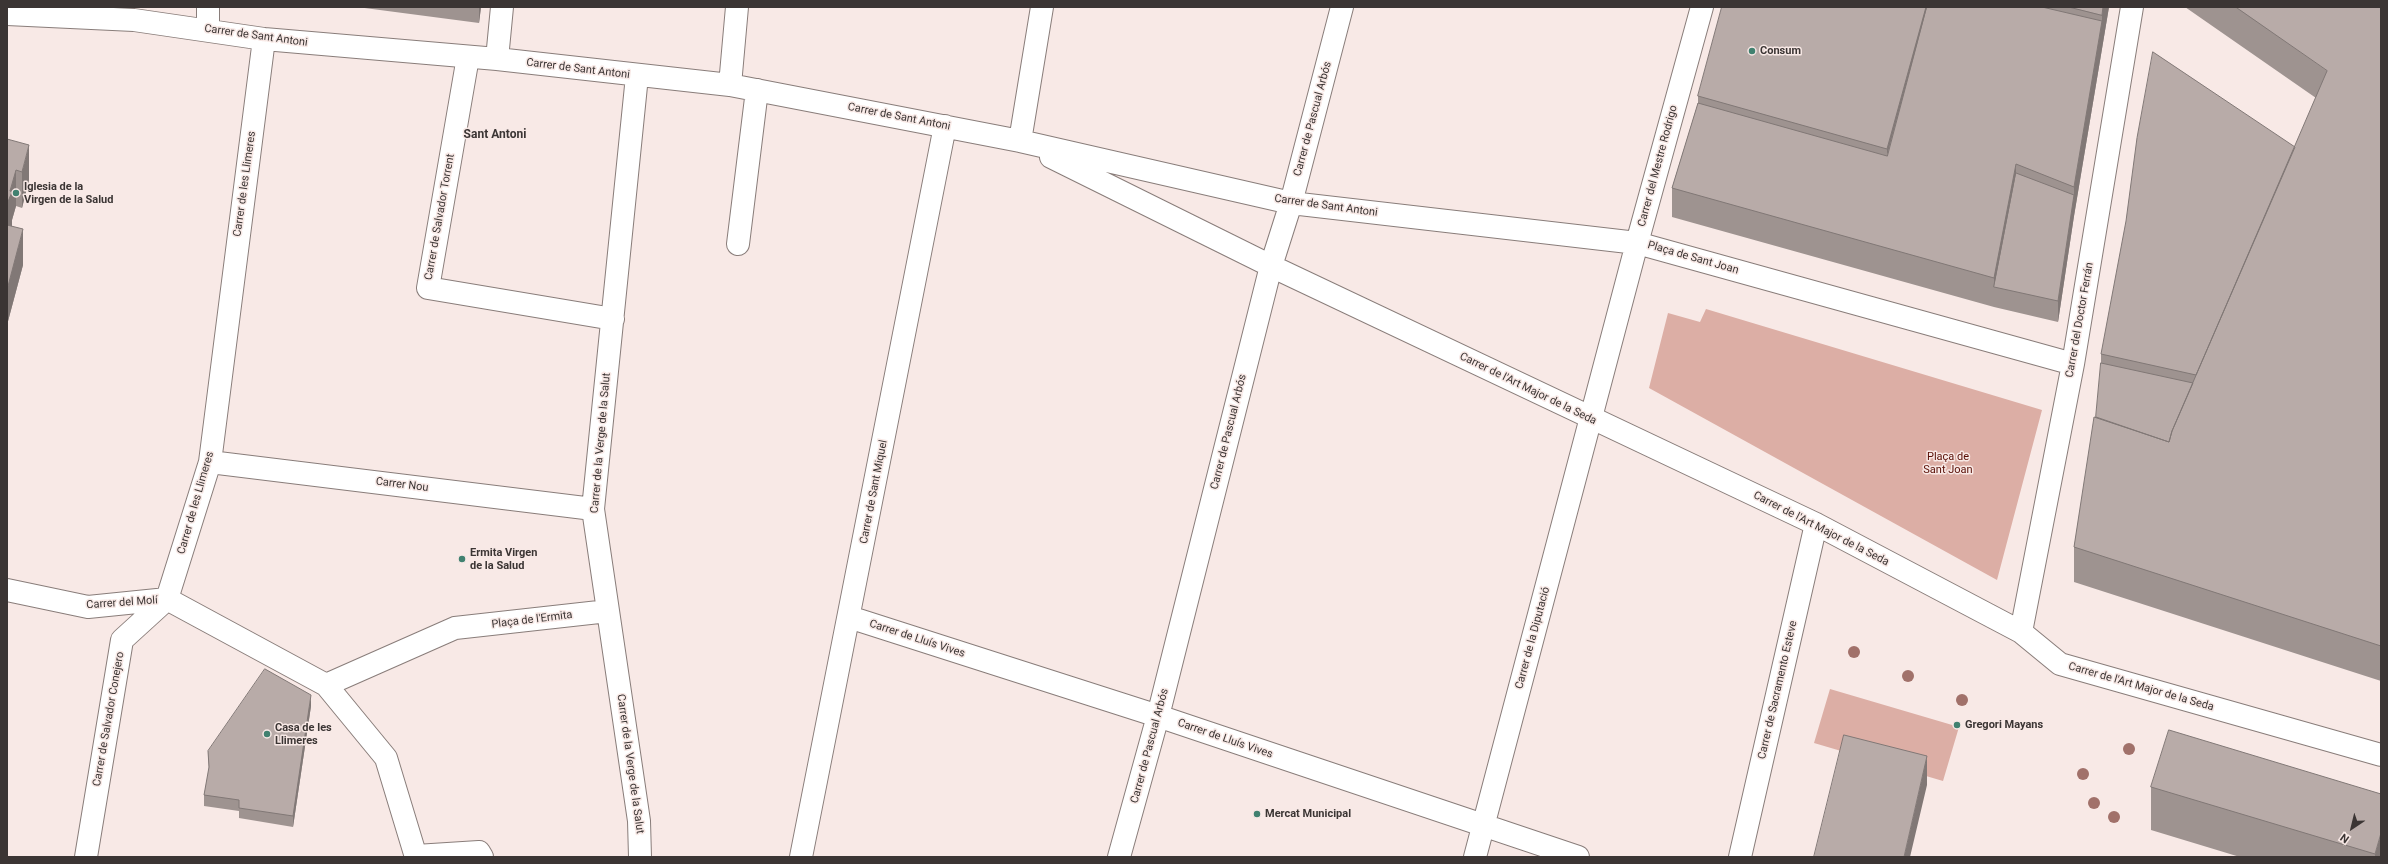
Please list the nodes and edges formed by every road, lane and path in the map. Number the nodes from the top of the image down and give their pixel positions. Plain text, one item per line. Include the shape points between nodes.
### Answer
1 (208, 7) edge
2 (502, 7) edge
3 (737, 7) edge
4 (1042, 7) edge
5 (1342, 7) edge
6 (1702, 7) edge
7 (2132, 7) edge
8 (7, 14) edge
9 (208, 29) junction
10 (264, 39) junction
11 (468, 57) junction
12 (497, 59) junction
13 (637, 76) junction
14 (730, 85) junction
15 (758, 90) junction
16 (945, 126) junction
17 (1020, 141) junction
18 (1291, 203) junction
19 (1637, 243) junction
20 (738, 244) dead end
21 (1271, 266) junction
22 (613, 320) junction
23 (2073, 364) junction
24 (1591, 419) junction
25 (210, 462) junction
26 (593, 509) junction
27 (1816, 524) junction
28 (7, 590) edge
29 (167, 599) junction
30 (608, 611) junction
31 (849, 617) junction
32 (2021, 632) junction
33 (326, 685) junction
34 (1158, 716) junction
35 (2381, 755) edge
36 (1483, 826) junction
37 (86, 857) edge
38 (416, 857) edge
39 (482, 857) edge
40 (640, 857) edge
41 (801, 857) edge
42 (1119, 857) edge
43 (1475, 857) edge
44 (1578, 857) edge
45 (1740, 857) edge

1 - 9 street
2 - 12 street
3 - 14 street
4 - 17 street
5 - 18 street, Carrer de Pascual Arbós
6 - 19 street, Carrer del Mestre Rodrigo
7 - 23 street, Carrer del Doctor Ferrán
8 - 9 street, Carrer de Sant Antoni via 134,20
9 - 10 street, Carrer de Sant Antoni
10 - 11 street, Carrer de Sant Antoni
10 - 25 street, Carrer de les Llimeres
11 - 12 street, Carrer de Sant Antoni
11 - 22 street, Carrer de Salvador Torrent via 428,288
12 - 13 street, Carrer de Sant Antoni
13 - 14 street, Carrer de Sant Antoni
13 - 22 street, Carrer de la Verge de la Salut
14 - 15 street, Carrer de Sant Antoni
15 - 16 street, Carrer de Sant Antoni
15 - 20 street
16 - 17 street, Carrer de Sant Antoni
16 - 31 street, Carrer de Sant Miquel
17 - 18 street, Carrer de Sant Antoni
17 - 21 street, Carrer de Sant Antoni
18 - 19 street, Carrer de Sant Antoni
18 - 21 street, Carrer de Pascual Arbós
19 - 23 street, Plaça de Sant Joan
19 - 24 street, Carrer del Mestre Rodrigo
21 - 24 street, Carrer de l'Art Major de la Seda
21 - 34 street, Carrer de Pascual Arbós
22 - 26 street, Carrer de la Verge de la Salut
23 - 32 street, Carrer del Doctor Ferrán
24 - 27 street, Carrer de l'Art Major de la Seda
24 - 36 street, Carrer de la Diputació
25 - 26 street, Carrer Nou
25 - 29 street, Carrer de les Llimeres
26 - 30 street, Carrer de la Verge de la Salut
27 - 32 street, Carrer de l'Art Major de la Seda
27 - 45 street, Carrer de Sacramento Esteve
28 - 29 street, Carrer del Molí via 88,607
29 - 33 street
29 - 37 street, Carrer de Salvador Conejero via 122,640
30 - 33 street, Plaça de l'Ermita via 455,628
30 - 40 street, Carrer de la Verge de la Salut via 639,821
31 - 34 street, Carrer de Lluís Vives
31 - 41 street, Carrer de Sant Miquel
32 - 35 street, Carrer de l'Art Major de la Seda via 2060,664
33 - 38 street via 386,758
34 - 36 street, Carrer de Lluís Vives
34 - 42 street, Carrer de Pascual Arbós
36 - 43 street, Carrer de la Diputació
36 - 44 street, Carrer de Lluís Vives
38 - 39 street via 479,852

